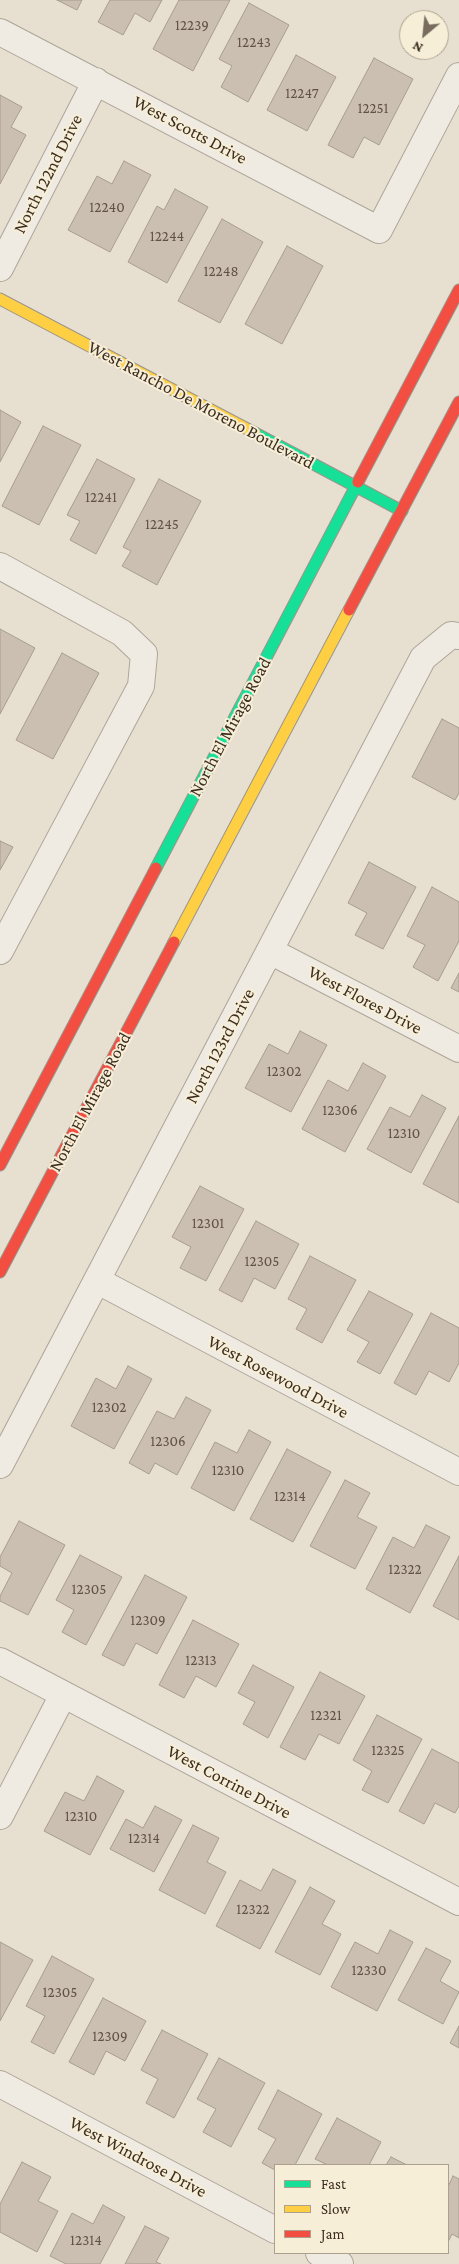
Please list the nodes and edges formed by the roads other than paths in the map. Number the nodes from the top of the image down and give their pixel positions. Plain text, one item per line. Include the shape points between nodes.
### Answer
1 (0, 32) edge
2 (459, 76) edge
3 (96, 80) junction
4 (0, 268) edge
5 (459, 290) edge
6 (0, 299) edge
7 (459, 402) edge
8 (356, 486) junction
9 (402, 511) junction
10 (0, 566) edge
11 (455, 636) edge
12 (0, 951) edge
13 (270, 951) junction
14 (459, 1049) edge
15 (0, 1165) edge
16 (0, 1272) edge
17 (98, 1281) junction
18 (0, 1465) edge
19 (459, 1472) edge
20 (0, 1661) edge
21 (63, 1694) junction
22 (0, 1816) edge
23 (459, 1902) edge
24 (0, 2084) edge
25 (274, 2229) edge
26 (321, 2254) edge
27 (340, 2264) edge

1 - 3 street, West Scotts Drive
2 - 3 street, West Scotts Drive via 379,230
3 - 4 street, North 122nd Drive
5 - 8 main road, North El Mirage Road
6 - 8 main road, West Rancho De Moreno Boulevard
7 - 9 main road, North El Mirage Road
8 - 9 main road, West Rancho De Moreno Boulevard
8 - 15 main road, North El Mirage Road
9 - 16 main road, North El Mirage Road
10 - 12 street via 122,633 144,654 141,686
11 - 13 street, North 123rd Drive via 423,658
13 - 14 street, West Flores Drive
13 - 17 street, North 123rd Drive
17 - 18 street, North 123rd Drive
17 - 19 street, West Rosewood Drive
20 - 21 street, West Corrine Drive
21 - 22 street
21 - 23 street, West Corrine Drive
24 - 25 street, West Windrose Drive
26 - 27 street

